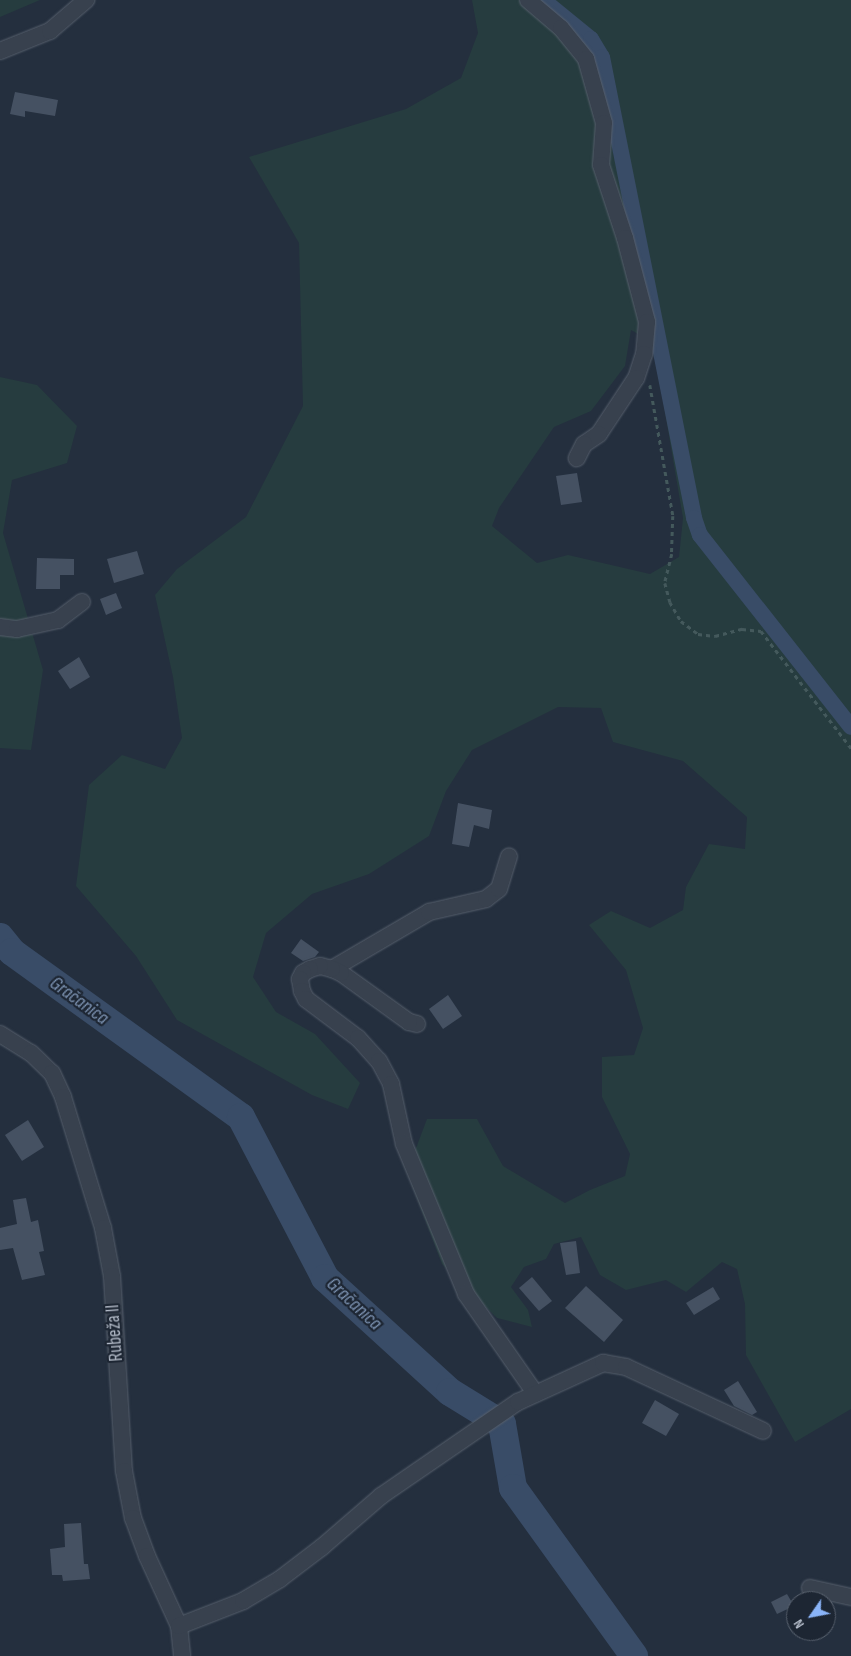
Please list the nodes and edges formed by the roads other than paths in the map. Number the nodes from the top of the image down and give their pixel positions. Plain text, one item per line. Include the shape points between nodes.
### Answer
1 (86, 0) edge
2 (528, 0) edge
3 (0, 51) edge
4 (577, 458) dead end
5 (82, 602) dead end
6 (0, 627) edge
7 (509, 857) dead end
8 (332, 969) junction
9 (417, 1024) dead end
10 (3, 1038) edge
11 (536, 1393) junction
12 (763, 1430) dead end
13 (810, 1588) dead end
14 (851, 1597) edge
15 (179, 1626) junction
16 (182, 1656) edge

1 - 3 street via 50,31
2 - 4 street via 561,28 586,59 604,123 601,165 625,238 647,322 644,354 636,378 599,434 584,444
5 - 6 street via 58,620 17,629
7 - 8 street via 499,889 486,899 429,912
8 - 9 street via 409,1022
8 - 11 street via 320,966 303,973 300,979 302,991 306,999 358,1038 379,1061 391,1084 404,1144 466,1294
10 - 15 street, Rubeža II via 31,1053 56,1081 103,1228 112,1276 124,1471 134,1518 147,1556
11 - 12 street via 603,1363 626,1367
11 - 15 street via 381,1496 280,1579 243,1601
13 - 14 street
15 - 16 street, Rubeža II

